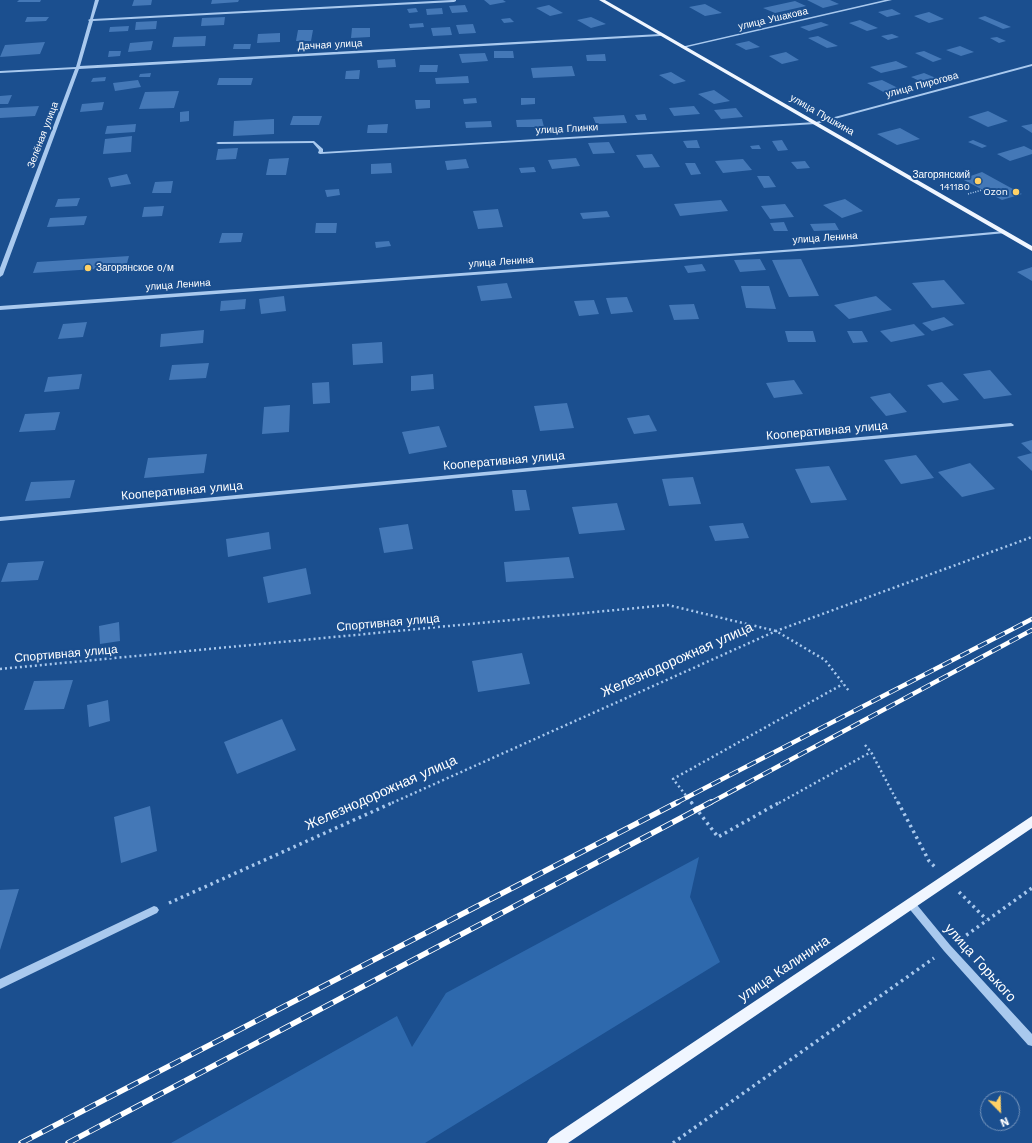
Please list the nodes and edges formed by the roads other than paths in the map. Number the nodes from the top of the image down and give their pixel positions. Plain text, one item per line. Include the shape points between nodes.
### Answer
1 (97, 0) edge
2 (454, 0) edge
3 (601, 0) edge
4 (890, 0) edge
5 (90, 20) junction
6 (660, 34) junction
7 (683, 47) junction
8 (1032, 64) edge
9 (78, 67) junction
10 (0, 72) edge
11 (816, 123) junction
12 (218, 143) dead end
13 (1004, 232) junction
14 (1032, 248) edge
15 (0, 275) edge
16 (0, 308) edge
17 (1011, 425) dead end
18 (0, 519) edge
19 (1032, 821) edge
20 (910, 903) junction
21 (154, 910) road end
22 (0, 984) edge
23 (1032, 1041) edge
24 (554, 1143) edge

1 - 5 street, Зелёная улица
2 - 5 street
3 - 6 main road, улица Пушкина
4 - 7 street, улица Ушакова
5 - 9 street, Зелёная улица
6 - 7 main road, улица Пушкина
6 - 9 street, Дачная улица
7 - 11 main road, улица Пушкина
8 - 11 street, улица Пирогова
9 - 10 street, Дачная улица
9 - 15 street, Зелёная улица
11 - 12 street, улица Глинки via 320,153 321,150 314,142
11 - 13 main road, улица Пушкина
13 - 14 main road, улица Пушкина
13 - 16 street, улица Ленина via 852,246
17 - 18 street, Кооперативная улица
19 - 20 main road, улица Калинина
20 - 23 street, улица Горького via 947,948
20 - 24 main road, улица Калинина
21 - 22 street

